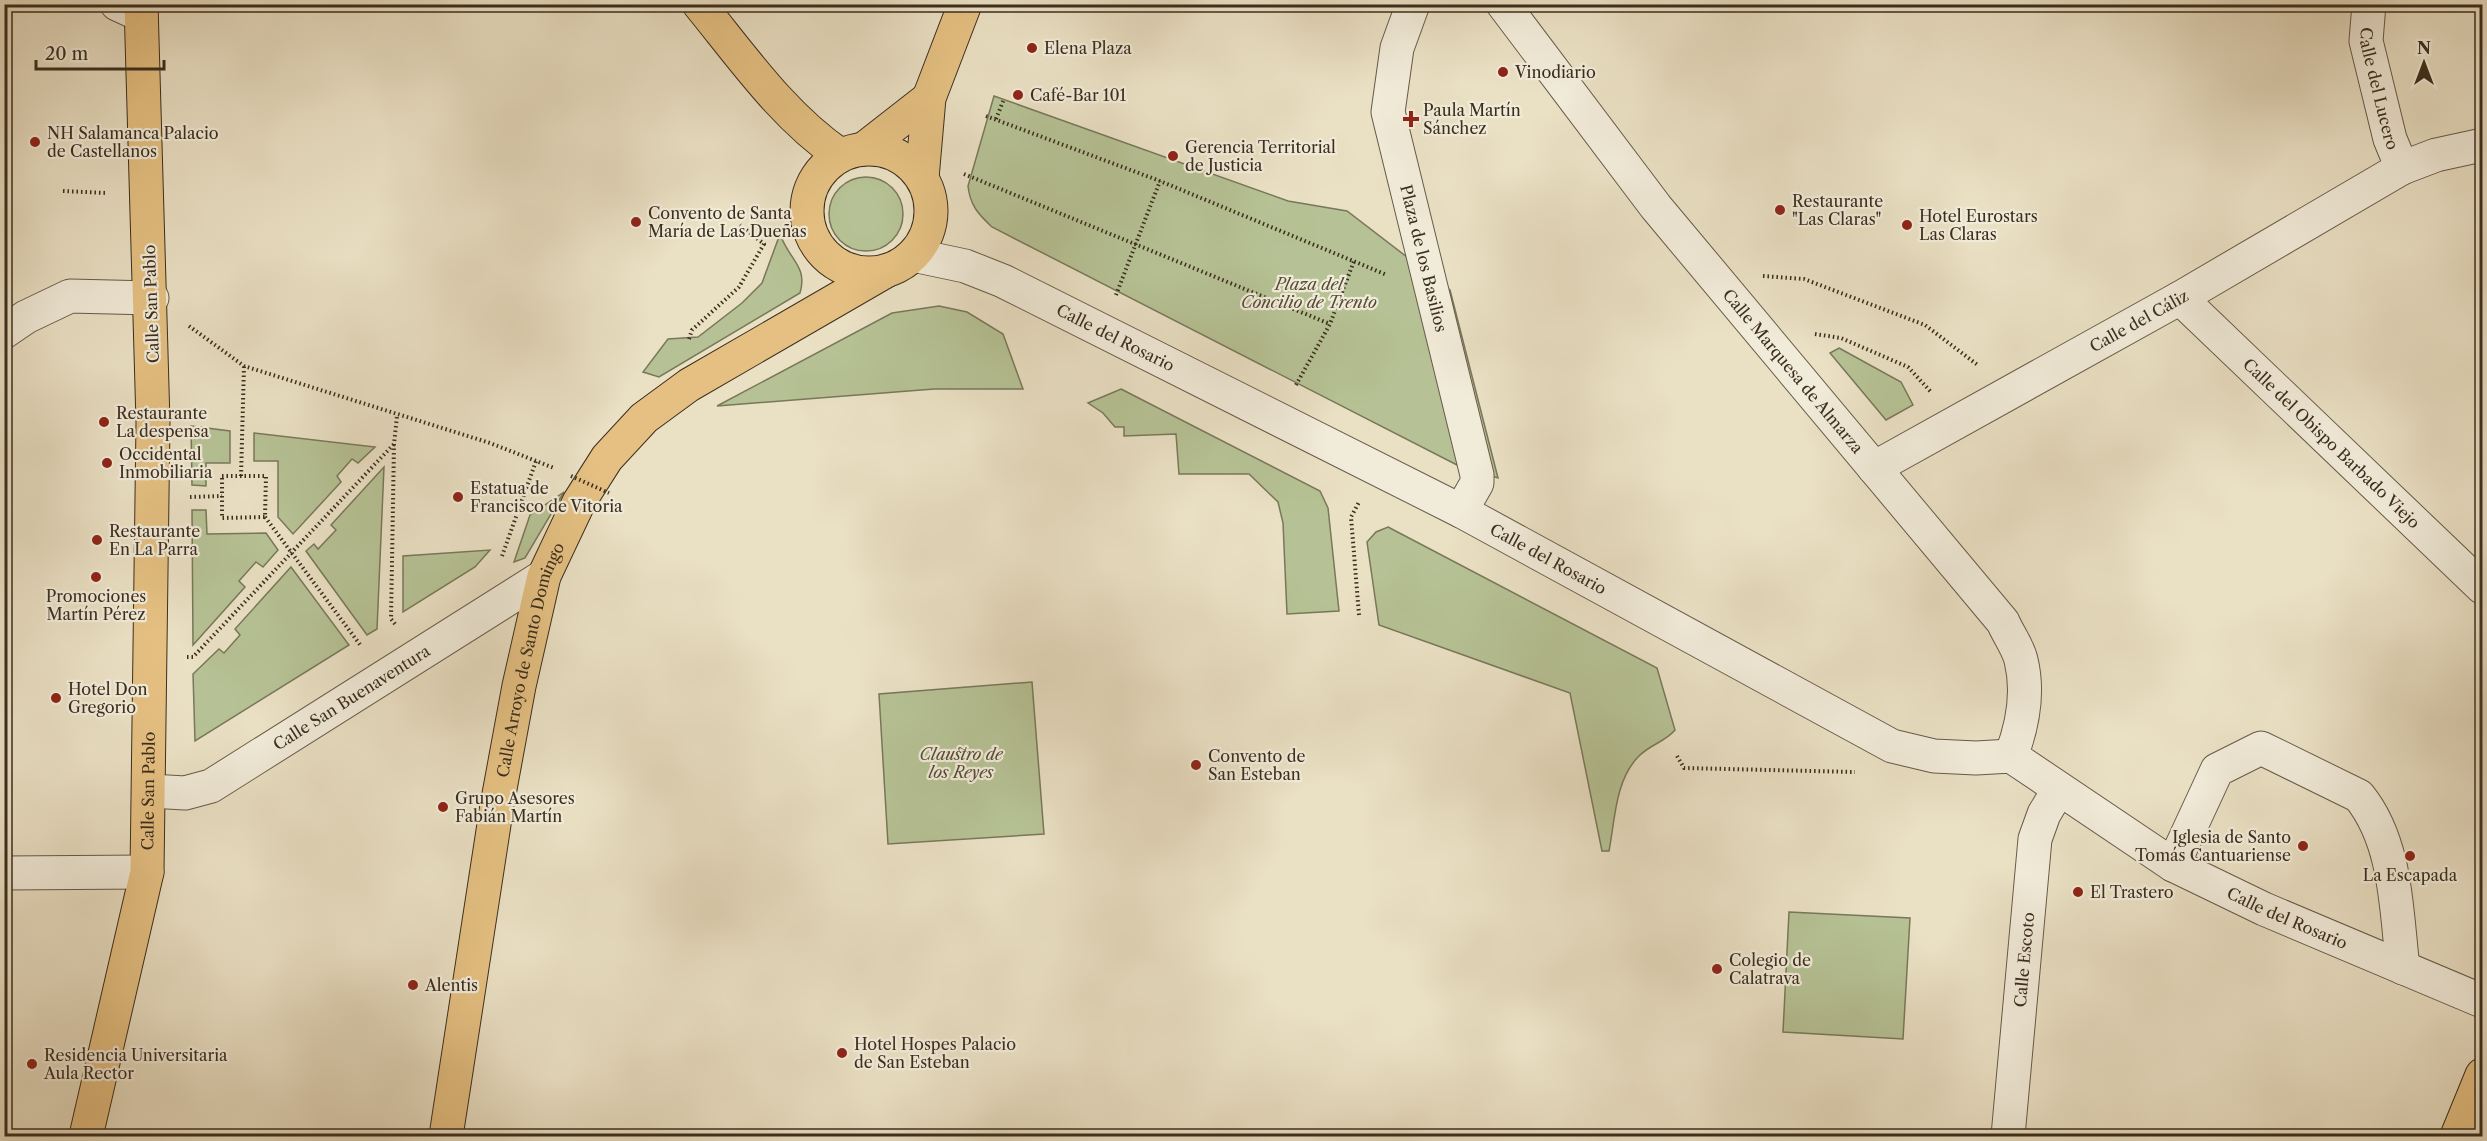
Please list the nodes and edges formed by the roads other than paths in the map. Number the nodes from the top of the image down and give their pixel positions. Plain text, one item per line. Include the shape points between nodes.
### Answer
1 (699, 4) edge
2 (965, 4) edge
3 (1413, 4) edge
4 (1503, 4) edge
5 (2369, 4) edge
6 (133, 8) edge
7 (929, 98) junction
8 (2482, 145) edge
9 (852, 152) junction
10 (2402, 168) junction
11 (922, 178) junction
12 (899, 263) junction
13 (152, 298) junction
14 (2181, 298) junction
15 (4, 332) edge
16 (1874, 468) junction
17 (1461, 511) junction
18 (544, 576) junction
19 (2482, 587) edge
20 (2011, 756) junction
21 (2059, 789) junction
22 (150, 791) junction
23 (2173, 865) junction
24 (147, 872) junction
25 (4, 873) edge
26 (2403, 968) junction
27 (2482, 1001) edge
28 (2480, 1085) edge
29 (86, 1137) edge
30 (446, 1137) edge
31 (2008, 1137) edge
32 (2457, 1137) edge

1 - 9 main road via 807,131
2 - 7 main road
3 - 17 street, Plaza de los Basilios via 1397,48 1388,112 1477,475 1477,483
4 - 16 street, Calle Marquesa de Almarza via 1656,207
5 - 10 street, Calle del Lucero via 2366,41 2390,139
6 - 13 main road, Calle San Pablo
7 - 9 main road via 896,127
7 - 11 main road
8 - 10 street, Calle del Cáliz via 2436,155
9 - 11 main road via 887,151 908,161
9 - 12 main road via 829,162 812,183 806,208 810,234 825,256 847,270 860,273
10 - 14 street, Calle del Cáliz
11 - 12 main road via 932,204 931,218 922,245
12 - 17 street, Calle del Rosario via 965,266 1003,282
12 - 18 main road, Calle Arroyo de Santo Domingo via 688,385 644,418 607,458 579,502
13 - 15 street via 70,296
13 - 22 main road, Calle San Pablo
14 - 16 street, Calle del Cáliz
14 - 19 street, Calle del Obispo Barbado Viejo
16 - 20 street, Calle Marquesa de Almarza via 2003,622 2021,659 2025,697 2021,729
17 - 20 street, Calle del Rosario via 1892,746 1934,756
18 - 22 street, Calle San Buenaventura via 211,786 185,793
18 - 30 main road, Calle Arroyo de Santo Domingo via 497,805
20 - 21 street, Calle del Rosario
21 - 23 street, Calle del Rosario
21 - 31 street, Calle Escoto via 2035,839
22 - 24 main road, Calle San Pablo
23 - 26 street, Calle del Rosario
23 - 26 street via 2217,770 2261,748 2359,796 2374,815 2393,875
24 - 25 street
24 - 29 main road, Calle San Pablo
26 - 27 street, Calle del Rosario
28 - 32 main road

